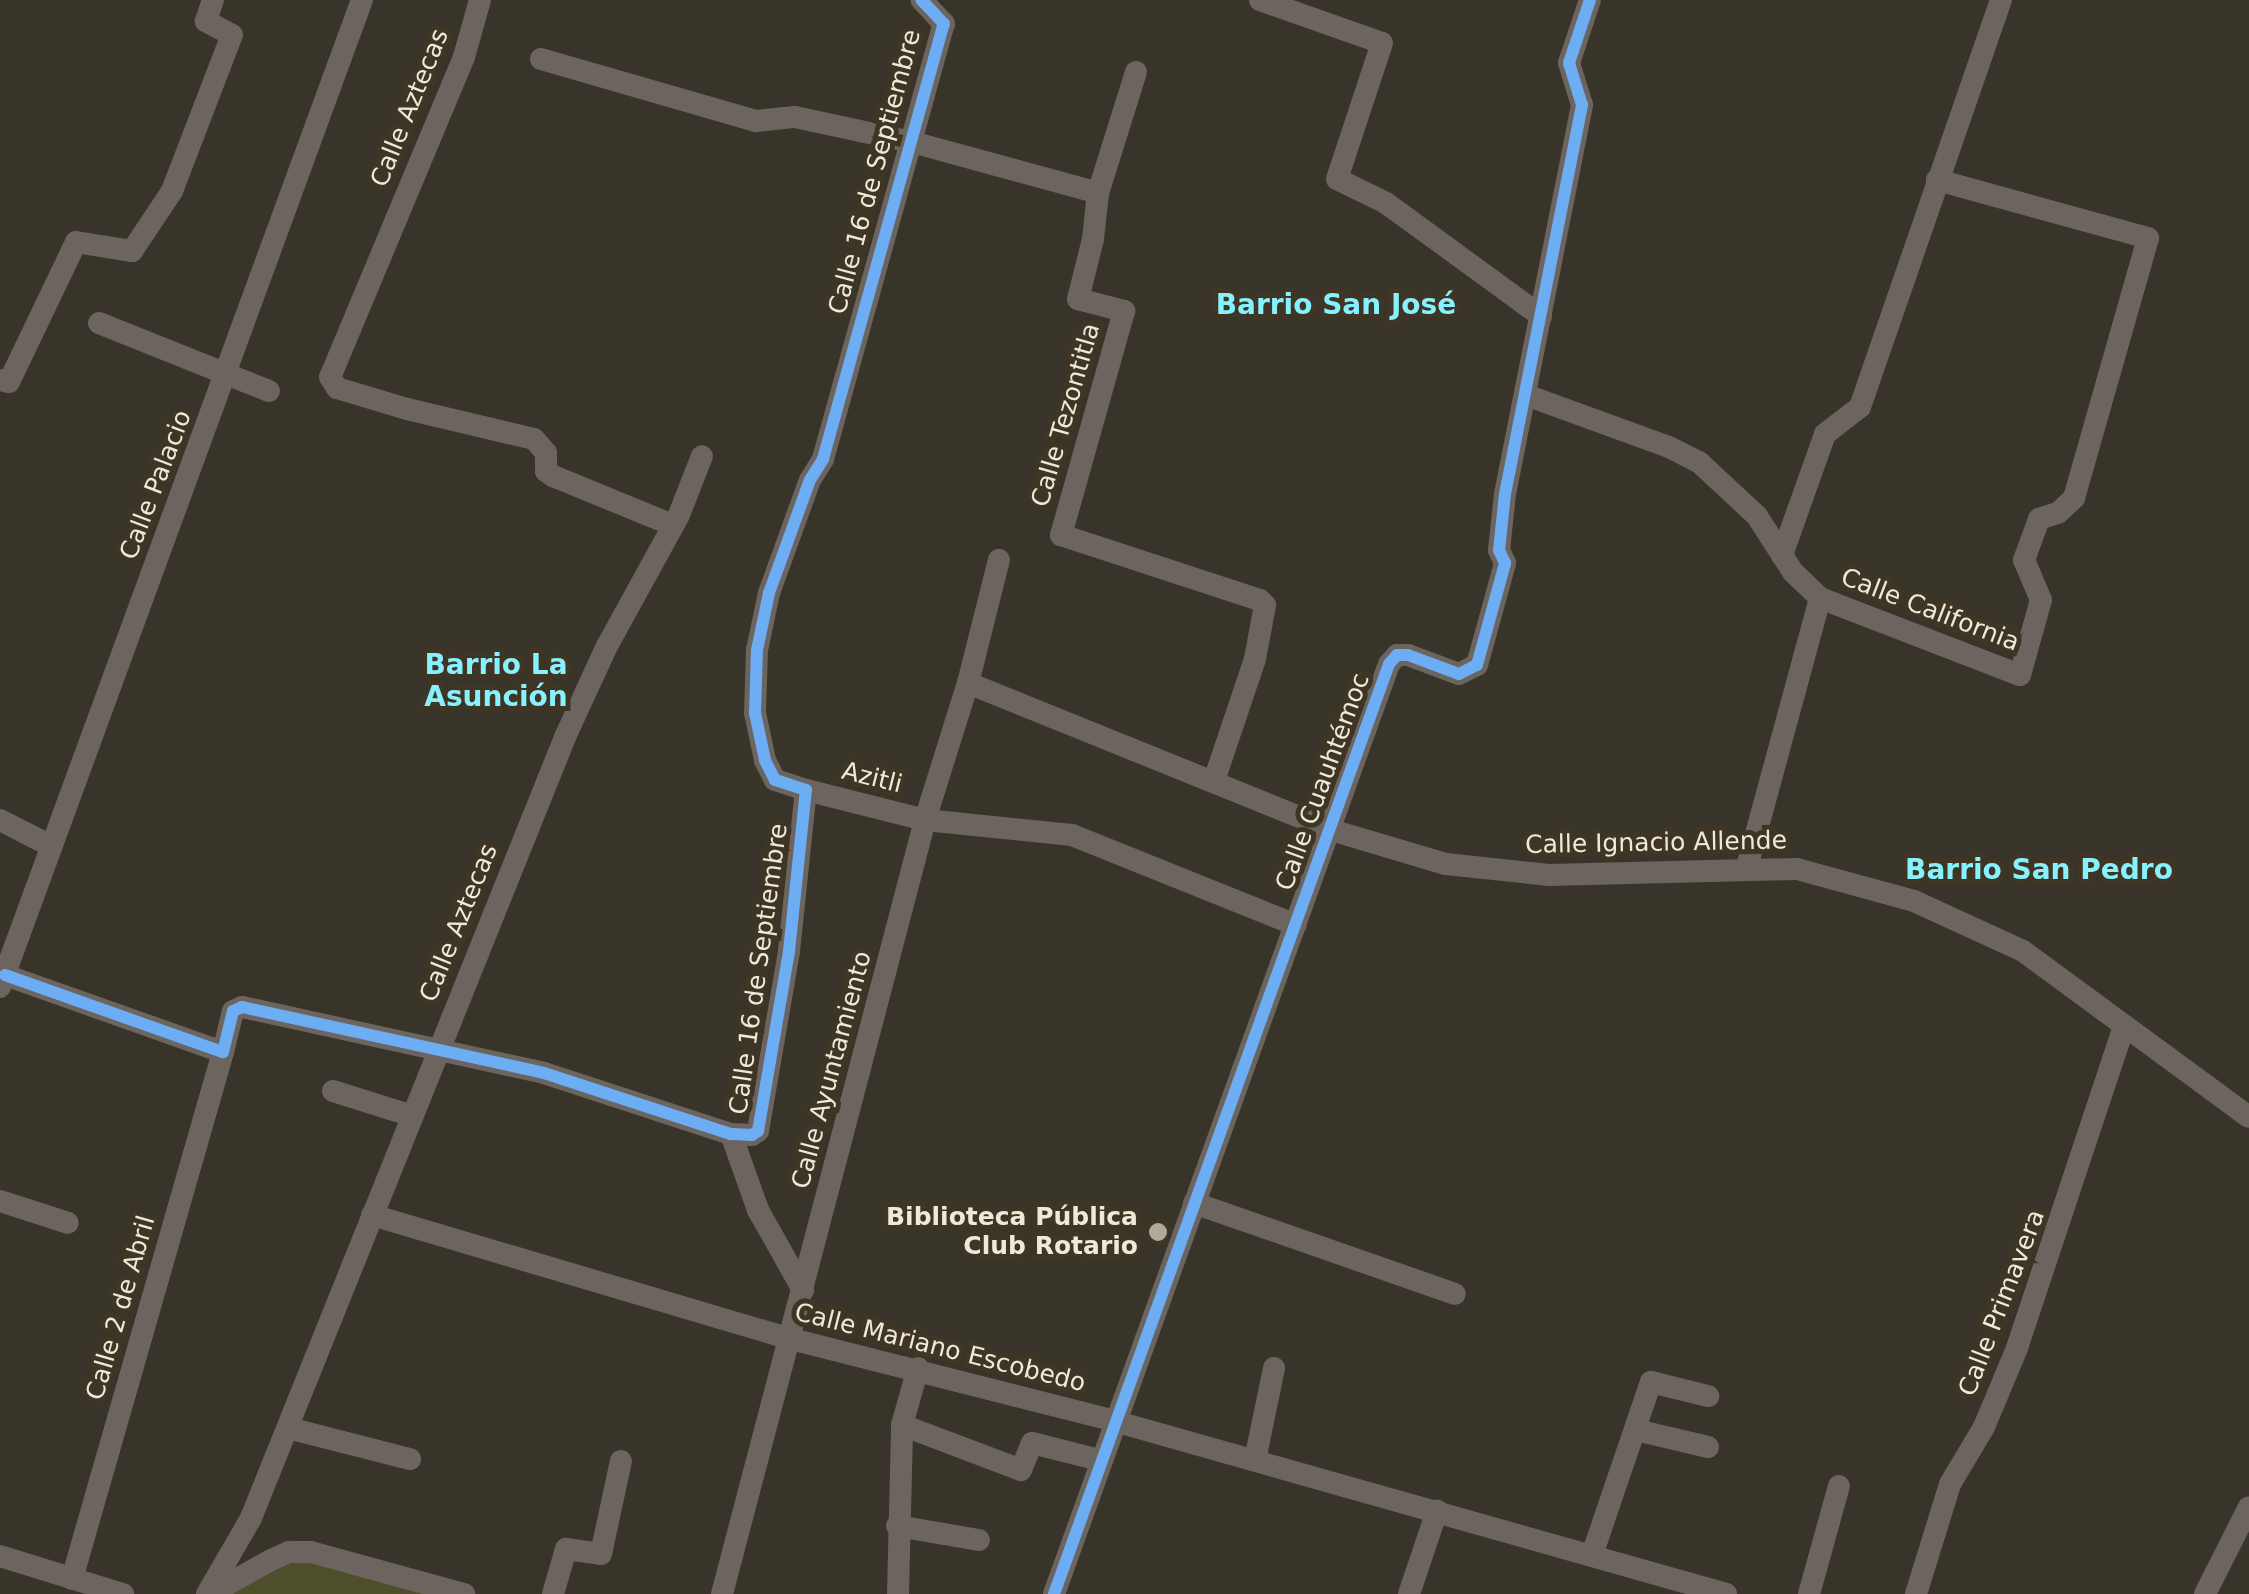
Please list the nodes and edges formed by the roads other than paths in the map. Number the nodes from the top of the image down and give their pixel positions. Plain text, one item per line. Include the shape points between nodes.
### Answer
1 (213, 0) edge
2 (362, 0) edge
3 (480, 0) edge
4 (922, 0) edge
5 (1260, 0) edge
6 (1590, 0) edge
7 (2001, 0) edge
8 (1306, 8) edge
9 (541, 60) dead end
10 (1136, 72) dead end
11 (912, 142) junction
12 (1937, 180) junction
13 (1098, 193) junction
14 (1541, 316) junction
15 (99, 323) dead end
16 (227, 374) junction
17 (0, 380) edge
18 (269, 391) dead end
19 (1526, 395) junction
20 (702, 456) dead end
21 (670, 524) junction
22 (1782, 554) junction
23 (998, 560) dead end
24 (1820, 598) junction
25 (968, 683) junction
26 (1214, 780) junction
27 (806, 790) junction
28 (0, 820) edge
29 (925, 820) junction
30 (1331, 830) junction
31 (51, 846) junction
32 (1747, 867) junction
33 (1296, 925) junction
34 (3, 982) edge
35 (2124, 1026) junction
36 (436, 1050) junction
37 (224, 1052) junction
38 (334, 1091) dead end
39 (2246, 1106) edge
40 (409, 1115) junction
41 (731, 1134) junction
42 (0, 1201) edge
43 (1194, 1202) junction
44 (372, 1216) junction
45 (68, 1223) dead end
46 (803, 1290) junction
47 (1455, 1294) dead end
48 (791, 1339) junction
49 (918, 1368) junction
50 (1274, 1368) dead end
51 (1708, 1396) dead end
52 (1114, 1420) junction
53 (902, 1424) junction
54 (288, 1428) junction
55 (1636, 1430) junction
56 (1708, 1447) dead end
57 (410, 1459) dead end
58 (1099, 1460) junction
59 (1255, 1460) junction
60 (621, 1461) dead end
61 (1838, 1486) dead end
62 (2249, 1507) edge
63 (1437, 1511) junction
64 (896, 1526) junction
65 (978, 1540) dead end
66 (0, 1556) edge
67 (1592, 1556) junction
68 (72, 1579) junction
69 (124, 1594) edge
70 (208, 1594) edge
71 (464, 1594) edge
72 (553, 1594) edge
73 (722, 1594) edge
74 (898, 1594) edge
75 (1054, 1594) edge
76 (1409, 1594) edge
77 (1726, 1594) edge
78 (1809, 1594) edge
79 (1916, 1594) edge
80 (2206, 1594) edge

1 - 17 street via 206,21 232,35 172,191 132,250 76,242 9,382
2 - 16 street, Calle Palacio
3 - 21 street, Calle Aztecas via 464,58 330,377 337,388 390,404 534,438 553,476
4 - 11 street, Calle 16 de Septiembre via 944,24
5 - 8 street
6 - 14 street, Calle Cuauhtémoc via 1569,63 1582,105
7 - 12 street
8 - 14 street via 1382,44 1338,179 1386,202
9 - 11 street via 756,121 794,116
10 - 13 street, Calle Tezontitla
11 - 13 street
11 - 27 street, Calle 16 de Septiembre via 823,459 769,593 756,650 755,713 765,760 775,780
12 - 22 street via 1860,407 1825,434
12 - 24 street, Calle California via 2148,238 2074,498 2038,520 2024,560 2041,600 2020,674
13 - 26 street, Calle Tezontitla via 1078,299 1124,312 1061,535 1265,605 1255,659
14 - 19 street, Calle Cuauhtémoc
15 - 16 street
16 - 18 street
16 - 31 street, Calle Palacio
19 - 22 street via 1700,463 1757,516
19 - 30 street, Calle Cuauhtémoc via 1505,494 1499,550 1505,563 1477,665 1459,674 1408,655 1389,664
20 - 21 street, Calle Aztecas
21 - 36 street, Calle Aztecas via 562,745
22 - 24 street
23 - 25 street, Calle Ayuntamiento
24 - 32 street
25 - 26 street, Calle Ignacio Allende
25 - 29 street, Calle Ayuntamiento
26 - 30 street, Calle Ignacio Allende
27 - 29 street, Azitli
27 - 41 street, Calle 16 de Septiembre via 790,950 761,1121 752,1135
28 - 31 street
29 - 33 street, Azitli via 1072,835
29 - 46 street, Calle Ayuntamiento
30 - 32 street, Calle Ignacio Allende via 1412,856 1500,872 1610,876
30 - 33 street, Calle Cuauhtémoc
31 - 34 street, Calle Palacio
32 - 35 street, Calle Ignacio Allende via 1854,882 1969,924 2023,951
33 - 43 street, Calle Cuauhtémoc
34 - 37 street
35 - 39 street, Calle Ignacio Allende
35 - 79 street, Calle Primavera via 2017,1348 1984,1427 1950,1484
36 - 37 street, Calle 16 de Septiembre via 237,1007
36 - 40 street, Calle Aztecas
36 - 41 street, Calle 16 de Septiembre via 544,1073
37 - 68 street, Calle 2 de Abril
38 - 40 street
40 - 44 street, Calle Aztecas
41 - 46 street, Calle 16 de Septiembre via 758,1210
42 - 45 street
43 - 47 street
43 - 52 street, Calle Cuauhtémoc
44 - 48 street, Calle Mariano Escobedo
44 - 54 street, Calle Aztecas
46 - 48 street, Calle Ayuntamiento
48 - 49 street, Calle Mariano Escobedo
48 - 73 street, Calle Ayuntamiento
49 - 52 street, Calle Mariano Escobedo
49 - 53 street
50 - 59 street
51 - 55 street via 1651,1382
52 - 58 street, Calle Cuauhtémoc
52 - 59 street, Calle Mariano Escobedo
53 - 58 street via 1021,1470 1032,1442
53 - 64 street
54 - 57 street
54 - 70 street, Calle Aztecas
55 - 56 street
55 - 67 street
58 - 75 street, Calle Cuauhtémoc
59 - 63 street, Calle Mariano Escobedo
60 - 72 street via 601,1554 566,1549
61 - 78 street
62 - 80 street
63 - 67 street, Calle Mariano Escobedo
63 - 76 street
64 - 65 street
64 - 74 street
66 - 68 street
67 - 77 street, Calle Mariano Escobedo
68 - 69 street
70 - 71 street via 289,1552 311,1552

